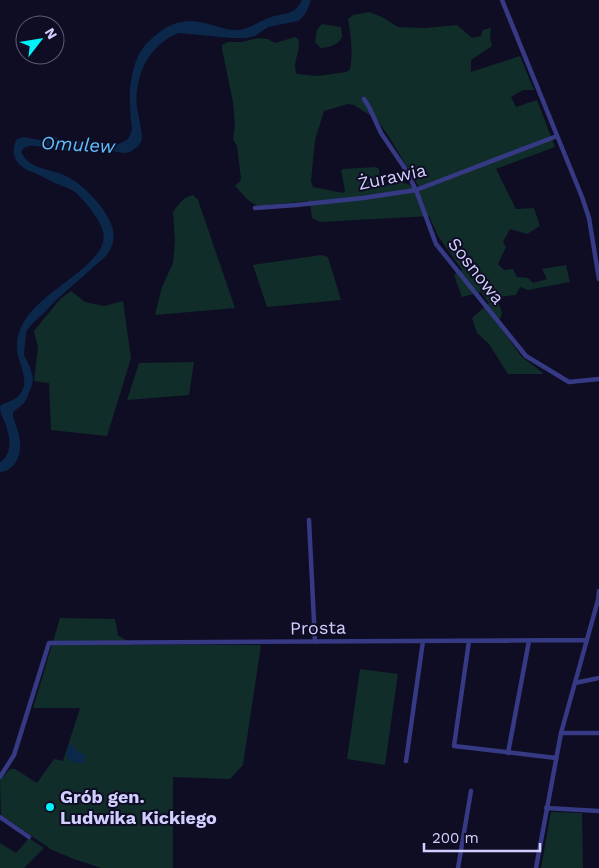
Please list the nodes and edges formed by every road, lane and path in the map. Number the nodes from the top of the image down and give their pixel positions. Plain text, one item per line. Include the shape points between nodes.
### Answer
1 (502, 0) edge
2 (364, 99) dead end
3 (557, 136) junction
4 (416, 190) junction
5 (255, 208) dead end
6 (599, 279) edge
7 (599, 379) edge
8 (309, 520) dead end
9 (599, 591) edge
10 (587, 640) junction
11 (423, 641) junction
12 (469, 641) junction
13 (529, 641) junction
14 (315, 642) junction
15 (599, 678) edge
16 (575, 683) junction
17 (561, 733) junction
18 (599, 733) edge
19 (508, 753) junction
20 (556, 758) junction
21 (406, 761) dead end
22 (0, 777) edge
23 (471, 791) dead end
24 (546, 808) junction
25 (599, 811) edge
26 (0, 817) edge
27 (29, 837) dead end
28 (458, 868) edge
29 (536, 868) edge

1 - 3 street
2 - 4 street, Sosnowa
3 - 4 street, Żurawia
3 - 6 street via 589,218
4 - 5 street, Żurawia
4 - 7 street, Sosnowa via 436,244 526,356 569,382
8 - 14 street
9 - 10 street
10 - 13 street, Prosta
10 - 16 street
11 - 12 street, Prosta
11 - 14 street, Prosta
11 - 21 street
12 - 13 street, Prosta
12 - 19 street via 454,746
13 - 19 street
14 - 22 street, Prosta via 49,643 14,755
15 - 16 street
16 - 17 street
17 - 18 street
17 - 20 street
19 - 20 street
20 - 24 street
23 - 28 street
24 - 25 street
24 - 29 street
26 - 27 street

